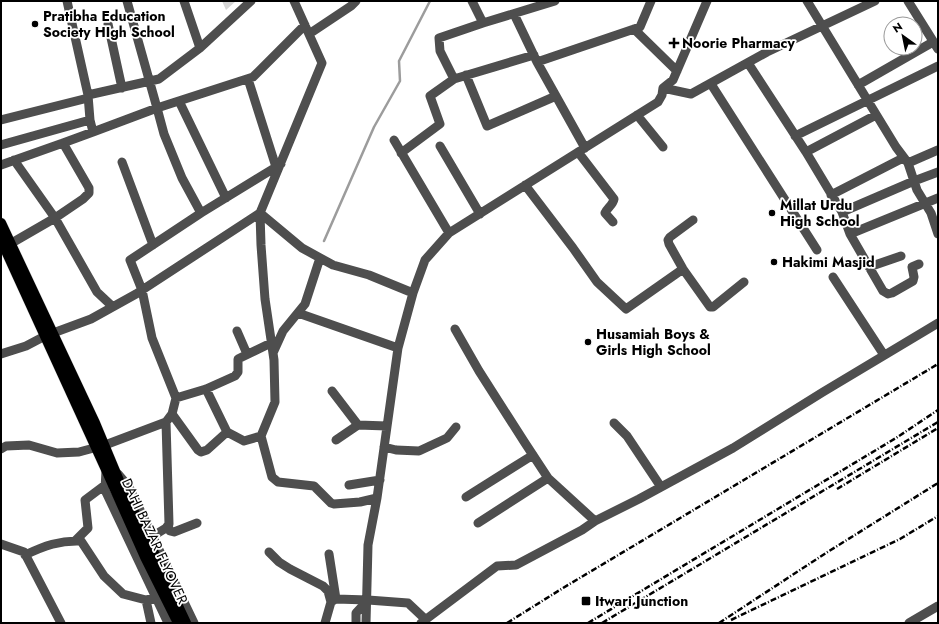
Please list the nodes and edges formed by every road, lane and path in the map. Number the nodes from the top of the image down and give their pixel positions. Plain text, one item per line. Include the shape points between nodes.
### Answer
1 (66, 1) edge
2 (127, 1) edge
3 (184, 1) edge
4 (251, 1) edge
5 (294, 1) edge
6 (356, 1) edge
7 (472, 1) edge
8 (555, 1) edge
9 (650, 1) edge
10 (707, 1) edge
11 (807, 1) edge
12 (875, 1) edge
13 (908, 1) edge
14 (514, 14) junction
15 (484, 23) junction
16 (108, 24) dead end
17 (305, 25) junction
18 (822, 26) junction
19 (634, 29) junction
20 (309, 34) junction
21 (936, 46) edge
22 (200, 48) junction
23 (536, 58) junction
24 (748, 63) junction
25 (938, 66) edge
26 (677, 71) junction
27 (466, 75) junction
28 (248, 78) junction
29 (454, 79) junction
30 (150, 81) junction
31 (711, 84) junction
32 (858, 84) junction
33 (122, 88) junction
34 (663, 88) junction
35 (556, 96) junction
36 (88, 97) junction
37 (178, 101) junction
38 (868, 101) junction
39 (157, 108) junction
40 (637, 115) junction
41 (876, 115) junction
42 (1, 120) edge
43 (90, 120) junction
44 (93, 132) junction
45 (796, 136) junction
46 (394, 140) dead end
47 (63, 144) junction
48 (1, 145) edge
49 (440, 146) dead end
50 (663, 147) dead end
51 (582, 150) junction
52 (938, 150) edge
53 (401, 152) junction
54 (806, 152) junction
55 (14, 160) junction
56 (906, 160) junction
57 (122, 162) dead end
58 (1, 165) edge
59 (278, 165) junction
60 (938, 172) edge
61 (914, 181) junction
62 (525, 185) junction
63 (831, 195) junction
64 (226, 198) junction
65 (938, 198) edge
66 (925, 203) junction
67 (842, 212) junction
68 (201, 213) junction
69 (260, 213) junction
70 (480, 214) junction
71 (54, 218) junction
72 (694, 220) dead end
73 (613, 222) dead end
74 (1, 223) edge
75 (449, 233) junction
76 (850, 234) junction
77 (938, 234) edge
78 (6, 242) edge
79 (153, 245) junction
80 (817, 250) dead end
81 (901, 256) dead end
82 (320, 258) junction
83 (919, 264) dead end
84 (869, 267) junction
85 (683, 269) junction
86 (834, 277) dead end
87 (744, 282) dead end
88 (142, 290) junction
89 (413, 293) junction
90 (113, 307) junction
91 (298, 313) junction
92 (938, 323) edge
93 (455, 329) dead end
94 (237, 331) dead end
95 (49, 334) junction
96 (271, 343) junction
97 (398, 348) junction
98 (273, 353) junction
99 (1, 354) edge
100 (247, 354) junction
101 (884, 355) junction
102 (206, 389) junction
103 (332, 390) dead end
104 (176, 398) junction
105 (172, 414) junction
106 (166, 422) junction
107 (614, 423) dead end
108 (358, 425) junction
109 (387, 426) junction
110 (456, 427) dead end
111 (226, 432) junction
112 (261, 436) junction
113 (336, 440) dead end
114 (100, 446) junction
115 (384, 447) junction
116 (1, 449) edge
117 (533, 455) junction
118 (111, 470) junction
119 (548, 478) junction
120 (380, 480) junction
121 (113, 485) junction
122 (349, 485) dead end
123 (661, 487) junction
124 (466, 496) dead end
125 (377, 498) junction
126 (595, 521) junction
127 (196, 523) dead end
128 (478, 523) dead end
129 (168, 526) junction
130 (153, 536) junction
131 (75, 541) junction
132 (1, 544) edge
133 (269, 552) dead end
134 (25, 554) junction
135 (329, 554) dead end
136 (156, 598) junction
137 (146, 600) junction
138 (368, 600) junction
139 (334, 601) junction
140 (938, 606) edge
141 (423, 621) edge
142 (61, 623) edge
143 (151, 623) edge
144 (168, 623) edge
145 (178, 623) edge
146 (186, 623) edge
147 (194, 623) edge
148 (325, 623) edge
149 (356, 623) edge
150 (366, 623) edge
151 (908, 623) edge

1 - 36 street
2 - 30 street
3 - 22 street
4 - 22 street
5 - 17 street
6 - 20 street
7 - 15 street
8 - 14 street
9 - 19 street via 640,27
10 - 26 street
11 - 18 street
12 - 18 street
13 - 21 street
14 - 15 street
14 - 23 street
15 - 29 street via 439,38 440,51
16 - 33 street
17 - 20 street
17 - 28 street via 253,77
18 - 24 street
18 - 32 street
19 - 23 street
19 - 26 street
20 - 59 street via 322,63
21 - 32 street
22 - 30 street via 159,79
23 - 27 street
23 - 35 street
24 - 31 street
24 - 45 street
25 - 38 street
26 - 34 street via 673,80
27 - 29 street
27 - 35 street via 487,126
28 - 37 street
28 - 59 street
29 - 53 street via 430,96 440,124
30 - 33 street
30 - 39 street
31 - 34 street via 691,94
31 - 80 street
32 - 38 street
33 - 36 street
34 - 40 street via 658,102
35 - 51 street
36 - 42 street
36 - 43 street
37 - 39 street
37 - 64 street
38 - 41 street
38 - 45 street
39 - 44 street
39 - 68 street via 164,134 182,178
40 - 50 street
40 - 51 street
41 - 54 street
41 - 56 street
43 - 44 street
43 - 48 street
44 - 47 street
45 - 54 street
46 - 53 street
47 - 55 street
47 - 71 street via 89,188 89,193
49 - 70 street
51 - 62 street
51 - 73 street via 614,200 605,211
52 - 56 street
53 - 75 street
54 - 63 street
55 - 58 street
55 - 71 street
56 - 61 street
56 - 63 street
57 - 79 street
59 - 64 street
59 - 69 street
60 - 61 street
61 - 66 street
61 - 67 street
62 - 70 street
62 - 85 street via 597,282 626,308
63 - 67 street
64 - 68 street
65 - 66 street
66 - 76 street
66 - 77 street
67 - 76 street
68 - 79 street
69 - 82 street via 302,248
69 - 88 street
69 - 96 street via 265,299
70 - 75 street
71 - 78 street
71 - 90 street via 97,292
72 - 85 street via 668,240
74 - 78 main road, DAHI BAZAR FLYOVER
75 - 89 street via 425,260
76 - 84 street
78 - 95 main road, DAHI BAZAR FLYOVER
79 - 88 street via 130,260
81 - 84 street
82 - 89 street
82 - 91 street via 305,304
83 - 84 street via 912,267 913,281 888,294 883,291
85 - 87 street via 710,307
86 - 101 street
88 - 90 street
88 - 104 street via 152,338
89 - 97 street
90 - 95 street via 90,319
91 - 97 street
91 - 98 street via 283,331
92 - 101 street
93 - 117 street
94 - 100 street
95 - 99 street via 26,346
95 - 114 main road, DAHI BAZAR FLYOVER
96 - 98 street
96 - 100 street
97 - 109 street
98 - 112 street via 275,402
100 - 102 street via 238,359 238,372 235,376
101 - 123 street via 733,448
102 - 104 street
102 - 111 street
103 - 108 street
104 - 105 street
105 - 106 street
105 - 111 street via 201,452 207,450
106 - 114 street
106 - 129 street
107 - 123 street via 627,436
108 - 109 street
108 - 113 street
109 - 115 street
110 - 115 street via 447,438 419,451
111 - 112 street via 244,441
112 - 125 street via 272,477 278,482 314,486 334,504
114 - 116 street via 79,452 56,453 30,445 6,446
114 - 118 main road, DAHI BAZAR FLYOVER
115 - 120 street
117 - 119 street
117 - 124 street
118 - 121 main road, DAHI BAZAR FLYOVER
118 - 121 street
118 - 130 street via 129,487
119 - 126 street
119 - 128 street
120 - 122 street
120 - 125 street
121 - 131 street via 85,500 88,528
121 - 136 street via 105,490
121 - 145 main road, DAHI BAZAR FLYOVER
121 - 146 main road, DAHI BAZAR FLYOVER via 171,588
123 - 126 street
125 - 138 street via 368,545
126 - 141 street via 516,566 497,566
127 - 129 street via 174,532 170,531
129 - 130 street
130 - 147 street
131 - 134 street via 48,545
131 - 137 street via 81,541 104,576 123,594
132 - 134 street
133 - 139 street via 279,562 323,586
134 - 142 street
135 - 139 street
136 - 137 street
136 - 144 street
137 - 143 street
138 - 139 street
138 - 141 street via 408,603
138 - 149 street via 356,613
138 - 150 street
139 - 148 street
140 - 151 street

